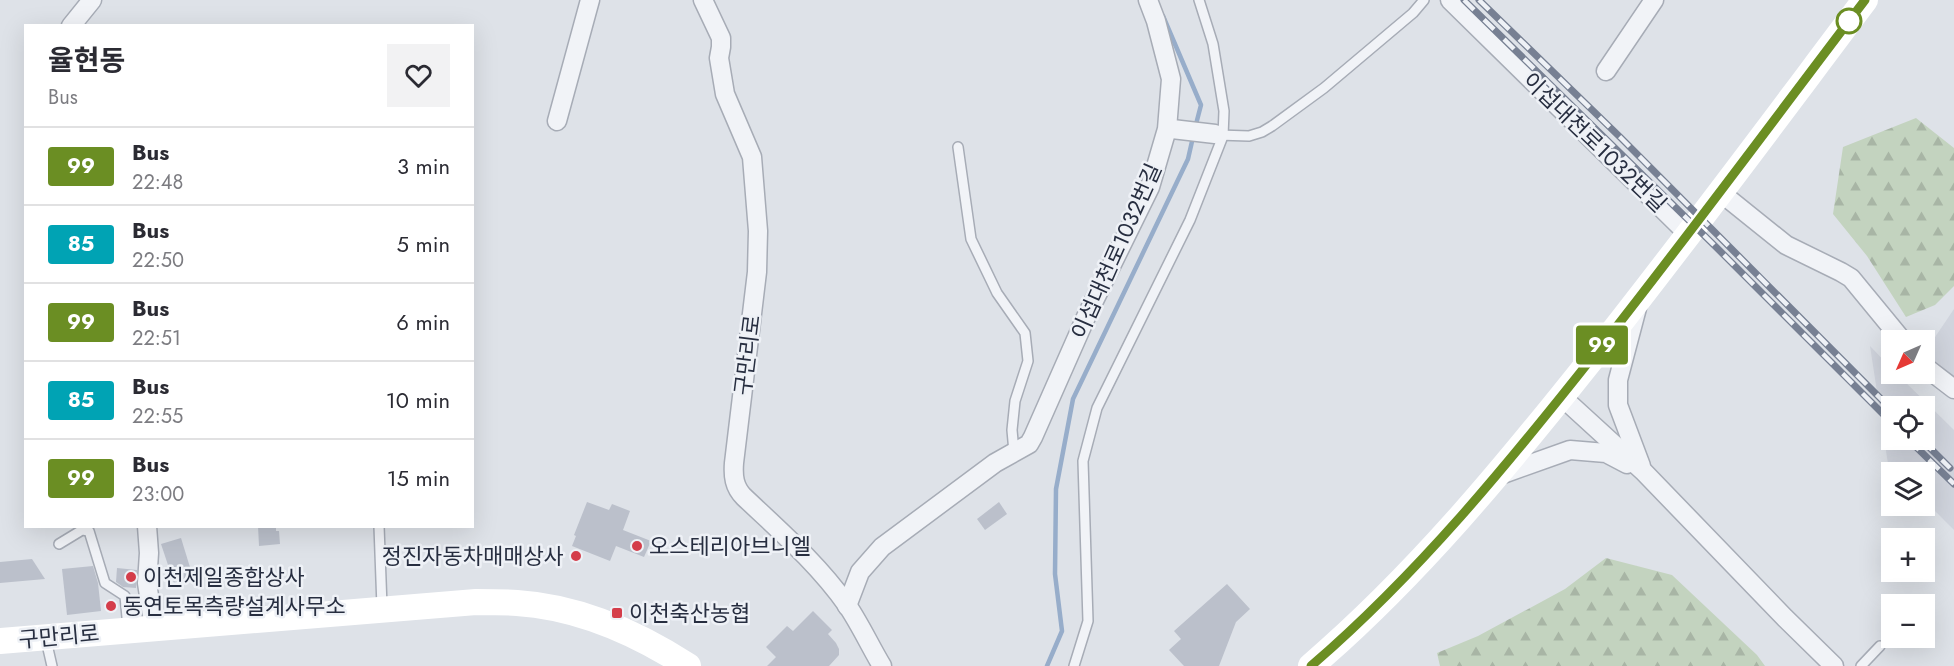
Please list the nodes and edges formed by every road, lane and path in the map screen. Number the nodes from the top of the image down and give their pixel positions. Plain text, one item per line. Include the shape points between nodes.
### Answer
1 (92, 0) edge
2 (590, 0) edge
3 (703, 0) edge
4 (1148, 0) edge
5 (1199, 0) edge
6 (1424, 0) edge
7 (1450, 0) edge
8 (1654, 0) edge
9 (1865, 0) edge
10 (73, 24) edge
11 (1606, 71) dead end
12 (558, 121) dead end
13 (1172, 129) dead end
14 (1219, 135) junction
15 (958, 147) dead end
16 (1720, 192) junction
17 (1688, 234) junction
18 (1640, 298) junction
19 (1894, 330) edge
20 (1935, 374) edge
21 (1954, 389) edge
22 (1562, 397) junction
23 (1014, 452) junction
24 (1642, 471) junction
25 (1497, 476) junction
26 (147, 528) edge
27 (379, 528) edge
28 (59, 544) dead end
29 (847, 606) junction
30 (382, 609) junction
31 (154, 628) junction
32 (128, 630) junction
33 (45, 637) junction
34 (0, 641) edge
35 (1880, 646) dead end
36 (52, 666) edge
37 (688, 666) edge
38 (882, 666) edge
39 (1074, 666) edge
40 (1311, 666) edge
41 (1834, 666) edge
42 (1861, 666) edge

1 - 10 street
2 - 12 street
3 - 29 street, 구만리로 via 721,38 719,58 724,94 752,158 758,231 735,482 738,491 800,549
4 - 23 street, 이섭대천로1032번길 via 1171,79 1167,129 1150,187 1033,437 1029,444
5 - 14 lane via 1213,44 1224,111
6 - 14 lane via 1324,88 1272,126 1249,136
7 - 17 street, 이섭대천로1032번길
8 - 11 street
9 - 16 street
13 - 14 street
14 - 39 lane via 1190,220 1097,408 1083,461 1088,621
15 - 23 lane via 971,239 997,293 1025,333 1028,361 1015,401
16 - 17 street
16 - 19 street via 1786,246 1851,278
17 - 18 street
18 - 22 street
18 - 24 street via 1620,370 1618,405
20 - 21 street
22 - 24 street
22 - 25 street
23 - 29 street, 이섭대천로1032번길 via 882,547 860,572
24 - 25 street via 1606,453 1570,450
24 - 41 street
25 - 40 street via 1368,615
26 - 31 street via 147,583
27 - 30 lane
28 - 32 lane via 82,530 90,533 105,583 125,596
29 - 38 street, 구만리로
30 - 31 street, 구만리로
30 - 37 street, 구만리로 via 476,602 541,606 610,624
31 - 32 street, 구만리로
32 - 33 street, 구만리로
33 - 34 street, 구만리로
33 - 36 lane
35 - 42 lane

